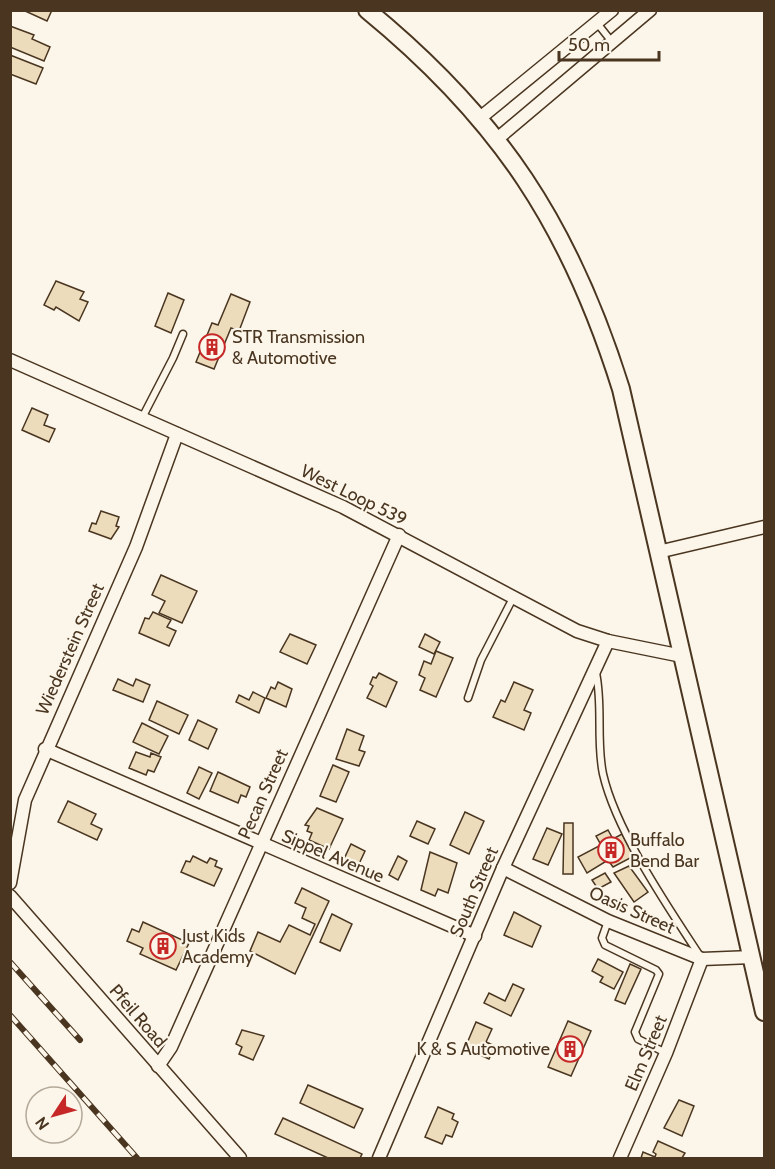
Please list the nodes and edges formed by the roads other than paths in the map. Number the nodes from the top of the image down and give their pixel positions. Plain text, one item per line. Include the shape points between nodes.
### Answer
1 (367, 10) edge
2 (612, 10) edge
3 (650, 10) edge
4 (597, 23) junction
5 (613, 43) junction
6 (480, 118) junction
7 (497, 139) junction
8 (183, 334) dead end
9 (10, 360) edge
10 (142, 418) junction
11 (177, 434) junction
12 (765, 527) edge
13 (399, 535) junction
14 (658, 552) junction
15 (513, 598) junction
16 (608, 641) junction
17 (682, 657) junction
18 (595, 668) junction
19 (468, 698) dead end
20 (45, 749) junction
21 (260, 844) junction
22 (503, 868) junction
23 (10, 883) edge
24 (10, 896) edge
25 (608, 921) junction
26 (475, 936) junction
27 (752, 957) junction
28 (702, 959) junction
29 (765, 1012) edge
30 (666, 1053) junction
31 (158, 1066) junction
32 (240, 1158) edge
33 (379, 1158) edge
34 (620, 1158) edge

1 - 6 main road via 434,68
2 - 4 street
3 - 5 street
4 - 5 lane
4 - 6 street
5 - 7 street
6 - 7 main road
7 - 14 main road via 558,231 586,289 621,389
8 - 10 lane
9 - 10 street, West Loop 539
10 - 11 street, West Loop 539
11 - 13 street, West Loop 539
11 - 20 street, Wiederstein Street via 136,547
12 - 14 street
13 - 15 street, West Loop 539
13 - 21 street, Pecan Street
14 - 17 main road
15 - 16 street, West Loop 539 via 577,631
15 - 19 lane via 481,660
16 - 17 street, West Loop 539
16 - 18 street, South Street
17 - 27 main road
18 - 22 street, South Street
18 - 28 lane via 603,774 620,818 652,880
20 - 21 street, Sippel Avenue
20 - 23 street, Wiederstein Street via 25,800
21 - 26 street, Sippel Avenue
21 - 31 street, Pecan Street via 171,1047
22 - 25 street, Oasis Street
22 - 26 street, South Street
24 - 31 street, Pfeil Road
25 - 28 street, Oasis Street
25 - 30 lane via 602,938 605,945 659,974 635,1032 638,1040
26 - 33 street, South Street
27 - 28 street, Oasis Street
27 - 29 main road
28 - 30 street, Elm Street
30 - 34 street, Elm Street
31 - 32 street, Pfeil Road

